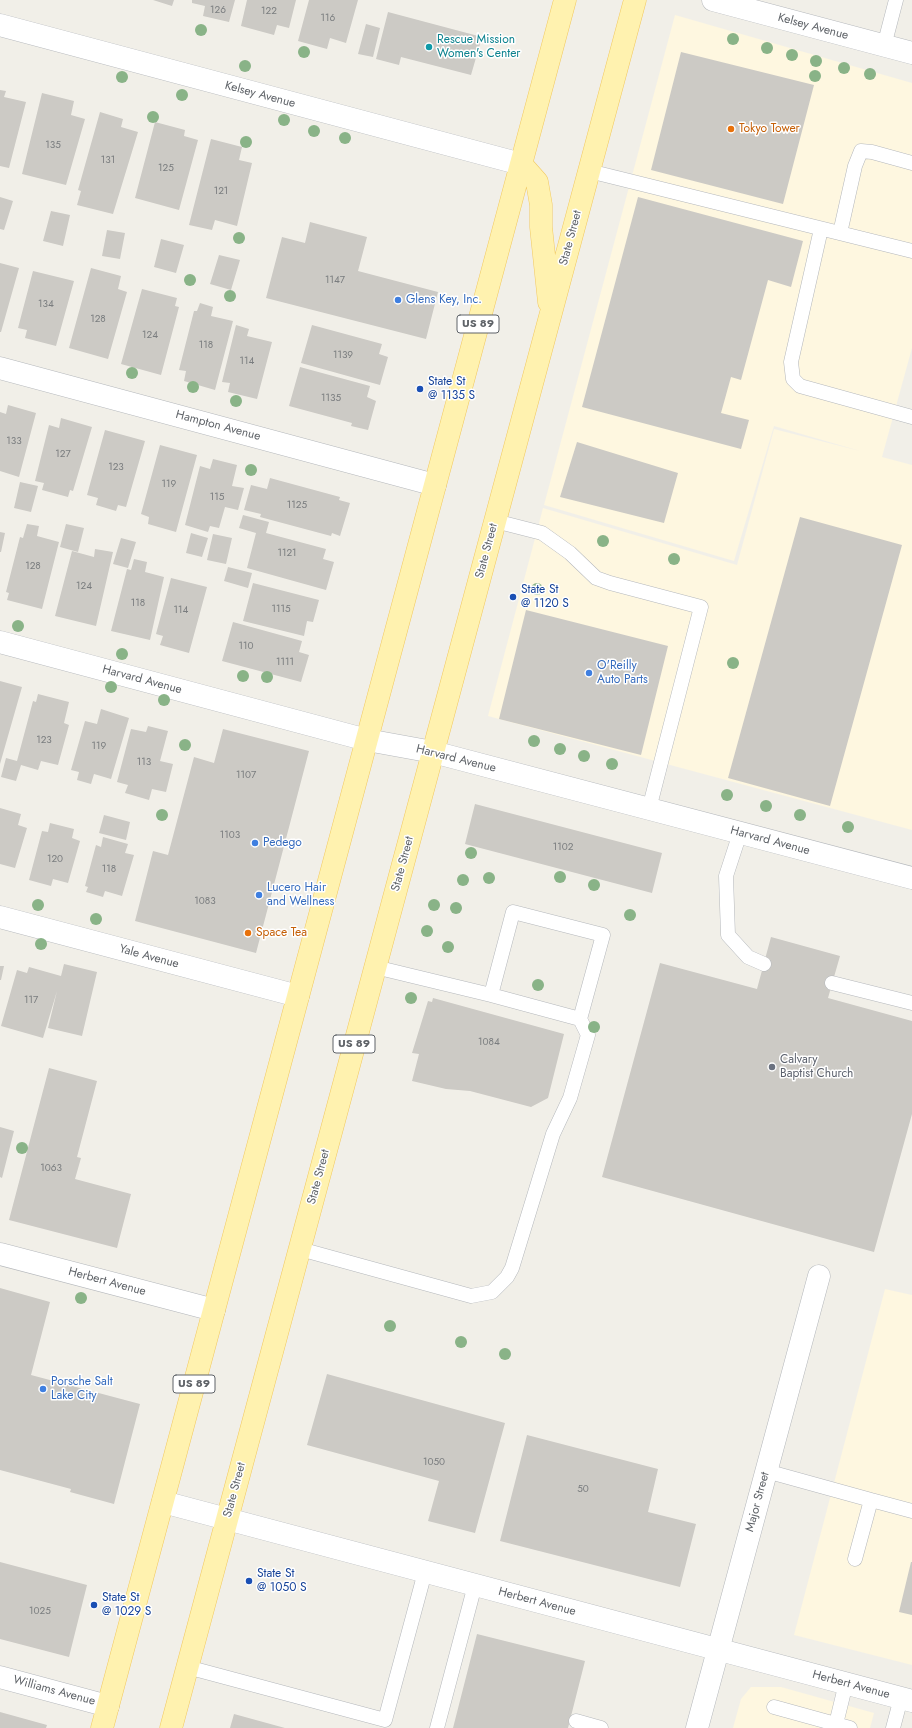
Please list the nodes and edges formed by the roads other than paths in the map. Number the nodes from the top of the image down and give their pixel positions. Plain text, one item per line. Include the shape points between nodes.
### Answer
1 (565, 0) edge
2 (635, 0) edge
3 (713, 0) edge
4 (896, 0) edge
5 (0, 25) edge
6 (884, 46) junction
7 (912, 53) edge
8 (912, 163) edge
9 (521, 164) junction
10 (589, 171) junction
11 (822, 228) junction
12 (840, 233) junction
13 (912, 251) edge
14 (551, 316) junction
15 (0, 368) edge
16 (912, 417) edge
17 (436, 485) junction
18 (495, 521) junction
19 (0, 642) edge
20 (367, 740) junction
21 (433, 752) junction
22 (649, 809) junction
23 (740, 833) junction
24 (912, 878) edge
25 (0, 917) edge
26 (764, 964) dead end
27 (375, 967) junction
28 (832, 983) dead end
29 (490, 995) junction
30 (298, 996) junction
31 (912, 1003) edge
32 (580, 1019) junction
33 (300, 1249) junction
34 (0, 1254) edge
35 (819, 1276) dead end
36 (214, 1310) junction
37 (766, 1471) junction
38 (871, 1500) junction
39 (163, 1502) junction
40 (912, 1511) edge
41 (227, 1519) junction
42 (855, 1559) dead end
43 (425, 1572) junction
44 (475, 1585) junction
45 (718, 1650) junction
46 (188, 1668) junction
47 (0, 1677) edge
48 (846, 1683) junction
49 (906, 1700) edge
50 (108, 1706) junction
51 (774, 1708) dead end
52 (576, 1721) dead end
53 (836, 1724) junction
54 (102, 1728) edge
55 (171, 1728) edge
56 (437, 1728) edge
57 (601, 1728) edge
58 (697, 1728) edge
59 (850, 1728) edge
60 (894, 1728) edge

1 - 9 main road, US 89
2 - 10 main road, State Street / US 89
3 - 6 street, Kelsey Avenue
4 - 6 lane
5 - 9 street, Kelsey Avenue
6 - 7 street, Kelsey Avenue
8 - 12 lane via 861,151 855,166
9 - 14 main road via 537,182 540,197
9 - 17 main road, US 89
10 - 11 lane
10 - 14 main road, State Street / US 89
11 - 12 lane
11 - 16 lane via 791,362 793,379 800,386
12 - 13 lane
14 - 18 main road, State Street / US 89
15 - 17 street, Hampton Avenue
17 - 20 main road, US 89
18 - 21 main road, State Street / US 89
18 - 22 lane via 542,533 570,553 596,578 701,607
19 - 20 street, Harvard Avenue
20 - 21 street, Harvard Avenue
20 - 30 main road, US 89
21 - 22 street, Harvard Avenue
21 - 27 main road, State Street / US 89
22 - 23 street, Harvard Avenue
23 - 24 street, Harvard Avenue
23 - 26 lane via 726,876 728,935 748,957
25 - 30 street, Yale Avenue
27 - 29 lane
27 - 33 main road, State Street / US 89
28 - 31 lane
29 - 32 lane
29 - 32 lane via 513,912 603,935
30 - 36 main road, US 89
32 - 33 lane via 588,1035 570,1098 553,1134 512,1268 492,1292 471,1296
33 - 41 main road, State Street / US 89
34 - 36 street, Herbert Avenue
35 - 37 street, Major Street
36 - 39 main road, US 89
37 - 38 lane
37 - 45 street, Major Street
38 - 40 lane
38 - 42 lane
39 - 41 street, Herbert Avenue
39 - 50 main road, US 89
41 - 43 street, Herbert Avenue
41 - 46 main road, State Street / US 89
43 - 44 street, Herbert Avenue
43 - 46 lane via 385,1720
44 - 45 street, Herbert Avenue
44 - 56 lane
45 - 48 street, Herbert Avenue
45 - 58 street, Major Street
46 - 55 main road, State Street / US 89
47 - 50 street, Williams Avenue
48 - 49 street, Herbert Avenue
48 - 53 lane
49 - 60 lane
50 - 54 main road, US 89
51 - 53 lane
52 - 57 lane
53 - 59 lane

